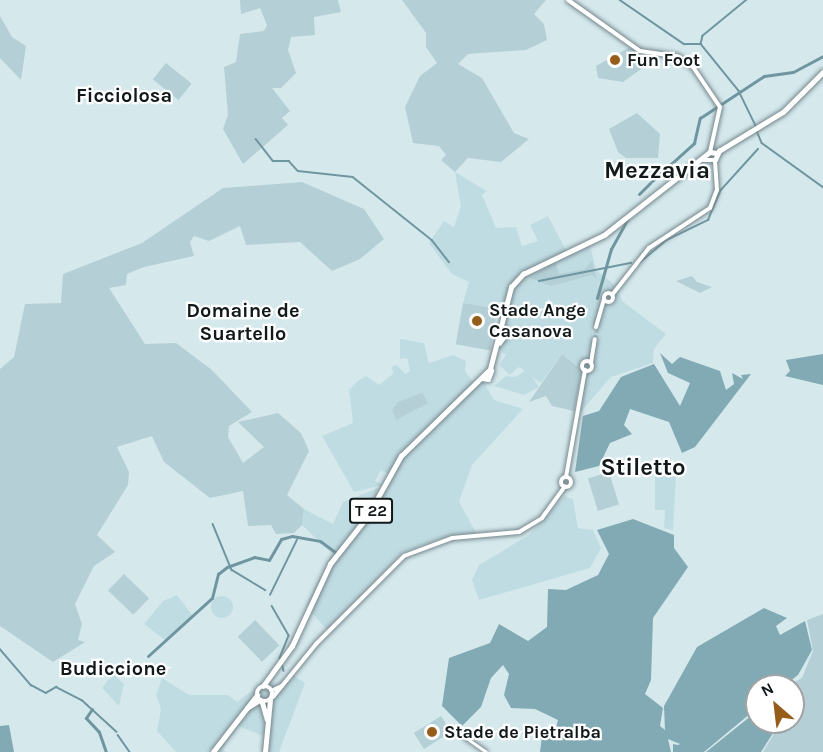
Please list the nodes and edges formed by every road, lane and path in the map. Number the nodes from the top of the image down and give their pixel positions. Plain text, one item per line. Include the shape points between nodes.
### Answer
1 (568, 0) edge
2 (823, 72) edge
3 (711, 155) junction
4 (611, 294) junction
5 (606, 300) junction
6 (597, 327) tunnel mouth
7 (594, 339) tunnel mouth
8 (590, 362) junction
9 (585, 370) junction
10 (567, 476) junction
11 (564, 487) junction
12 (281, 661) junction
13 (286, 684) junction
14 (263, 686) junction
15 (272, 689) junction
16 (260, 699) junction
17 (271, 699) junction
18 (269, 725) junction
19 (462, 735) dead end
20 (215, 752) edge
21 (265, 752) edge
22 (486, 752) edge

1 - 3 main road via 640,51 684,59 720,110
2 - 3 main road via 760,127
3 - 4 main road via 717,190 710,208 654,244
3 - 12 main road, T 22 via 604,235 524,277 507,296 501,335 488,373 401,456 368,517 330,564
4 - 5 main road
4 - 5 main road
5 - 6 main road
7 - 8 main road
8 - 9 main road
8 - 9 main road via 582,364
9 - 10 main road
10 - 11 main road
10 - 11 main road
11 - 13 main road via 542,518 519,532 452,538 404,556 316,644
12 - 14 main road, T 22
12 - 15 main road, T 22
13 - 15 main road
13 - 17 main road
14 - 15 main road
14 - 16 main road
15 - 17 main road
16 - 17 main road
16 - 18 main road
16 - 20 main road
17 - 18 main road
18 - 21 main road
19 - 22 street

